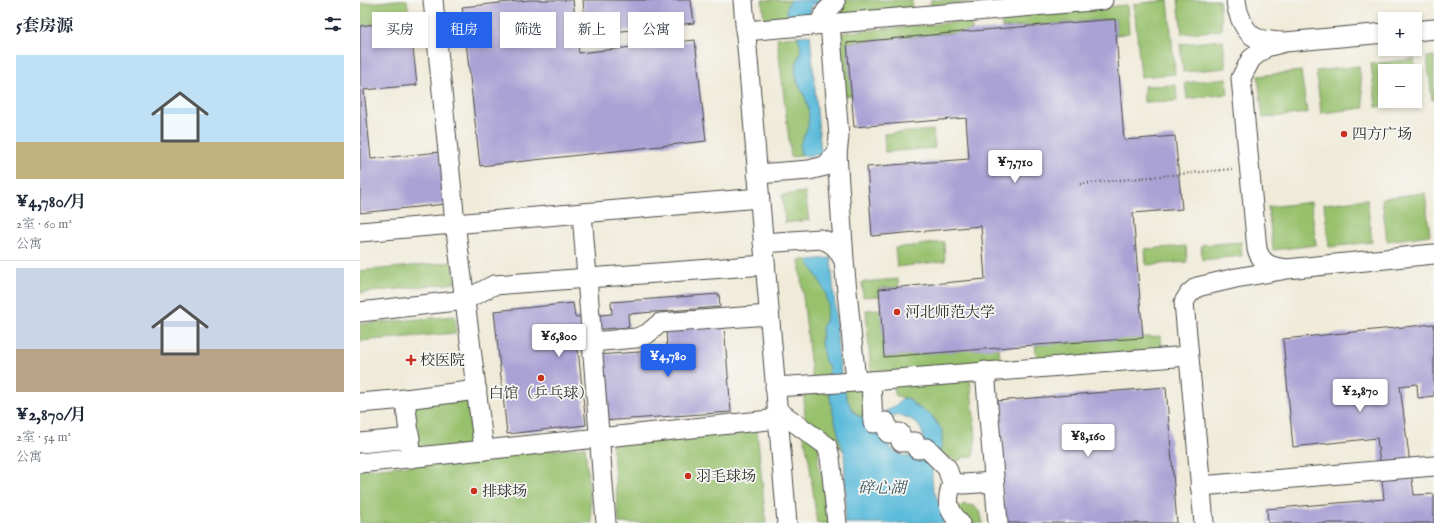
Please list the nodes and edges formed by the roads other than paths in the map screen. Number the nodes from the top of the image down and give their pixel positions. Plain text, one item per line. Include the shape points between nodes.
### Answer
1 (433, 0) edge
2 (743, 0) edge
3 (835, 0) edge
4 (1103, 0) edge
5 (1236, 0) edge
6 (1006, 4) edge
7 (921, 8) edge
8 (825, 24) junction
9 (1434, 29) edge
10 (1422, 30) edge
11 (745, 31) junction
12 (1378, 35) edge
13 (1285, 42) junction
14 (837, 154) junction
15 (757, 174) junction
16 (759, 198) junction
17 (582, 213) junction
18 (455, 224) junction
19 (360, 232) edge
20 (763, 243) junction
21 (1434, 254) edge
22 (844, 261) junction
23 (765, 265) junction
24 (1287, 269) junction
25 (587, 278) junction
26 (465, 300) junction
27 (360, 312) edge
28 (769, 315) junction
29 (592, 342) junction
30 (1188, 356) junction
31 (985, 371) junction
32 (858, 381) junction
33 (775, 387) junction
34 (477, 390) junction
35 (405, 399) junction
36 (360, 403) edge
37 (778, 415) junction
38 (410, 438) junction
39 (599, 438) junction
40 (360, 444) edge
41 (484, 450) junction
42 (412, 458) junction
43 (360, 463) edge
44 (1434, 466) edge
45 (994, 482) junction
46 (952, 483) junction
47 (1200, 486) junction
48 (606, 523) edge
49 (787, 523) edge
50 (837, 523) edge
51 (960, 523) edge
52 (998, 523) edge
53 (1204, 523) edge

1 - 18 street
2 - 11 street
3 - 8 street via 826,11
4 - 6 street
5 - 13 street via 1244,25 1255,37
6 - 7 street
7 - 8 street
8 - 11 street
8 - 14 street via 839,137
9 - 10 street
11 - 15 street
12 - 13 street
13 - 24 street via 1266,47 1251,59 1241,78 1257,249 1260,258 1267,264
14 - 15 street via 825,166 809,170
14 - 22 street
15 - 16 street
16 - 17 street
16 - 20 street
17 - 18 street
17 - 25 street
18 - 19 street
18 - 26 street
20 - 22 street via 826,240 834,244
20 - 23 street
21 - 24 street
22 - 32 street
23 - 25 street
23 - 28 street
24 - 30 street via 1212,283 1197,287 1189,294 1184,302
25 - 26 street via 494,285
25 - 29 street
26 - 27 street
26 - 34 street
28 - 29 street via 660,322 647,334 636,338
28 - 33 street
29 - 39 street
30 - 31 street
30 - 47 street
31 - 32 street
31 - 45 street
32 - 33 street
32 - 46 street via 888,433 900,434 901,442 915,442 917,449 927,448 947,468
33 - 37 street
34 - 35 street
34 - 41 street
35 - 36 street
35 - 38 street
37 - 39 street
37 - 49 street
37 - 50 street via 827,446
38 - 40 street
38 - 42 street
39 - 41 street
39 - 48 street
41 - 42 street
42 - 43 street
44 - 47 street
45 - 46 street
45 - 52 street
46 - 51 street via 948,505
47 - 53 street

